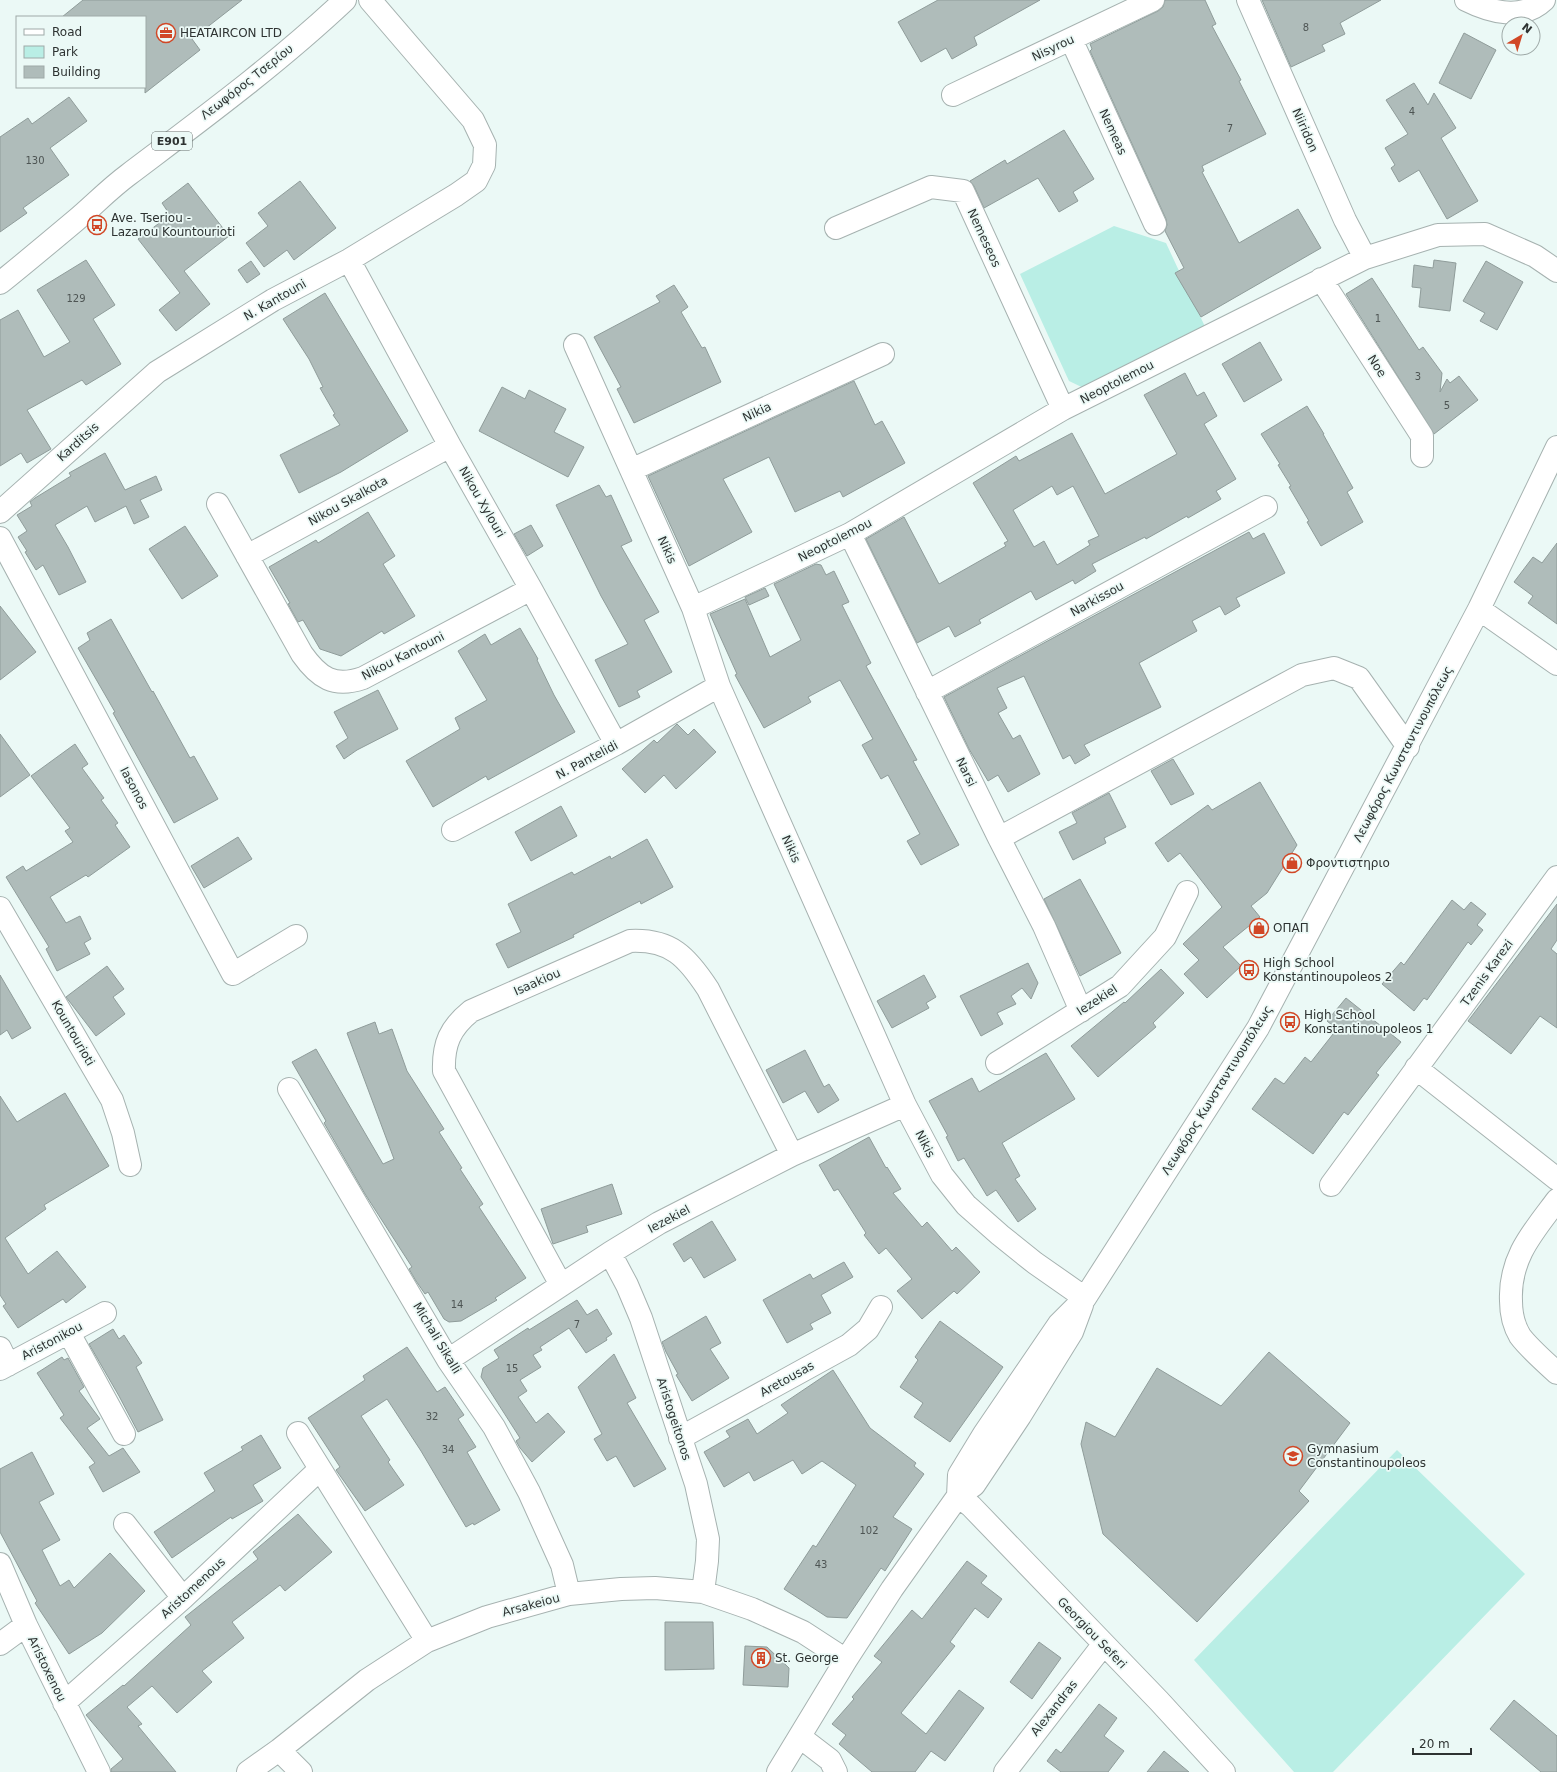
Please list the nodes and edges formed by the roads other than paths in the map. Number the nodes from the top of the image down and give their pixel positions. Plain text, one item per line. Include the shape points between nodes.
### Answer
1 (345, 0) edge
2 (370, 0) edge
3 (1153, 0) edge
4 (1248, 0) edge
5 (1466, 0) edge
6 (1544, 0) edge
7 (1071, 39) junction
8 (953, 95) dead end
9 (1155, 224) dead end
10 (836, 228) dead end
11 (1365, 258) junction
12 (349, 260) junction
13 (1557, 270) edge
14 (1321, 279) junction
15 (0, 283) edge
16 (574, 345) dead end
17 (883, 354) dead end
18 (157, 372) joint
19 (1063, 409) junction
20 (450, 446) junction
21 (1557, 447) edge
22 (1422, 456) dead end
23 (631, 470) junction
24 (218, 504) dead end
25 (1266, 507) dead end
26 (0, 512) edge
27 (850, 534) junction
28 (0, 538) edge
29 (247, 556) junction
30 (532, 588) junction
31 (693, 608) junction
32 (1479, 610) junction
33 (1557, 664) edge
34 (719, 686) junction
35 (927, 692) junction
36 (616, 744) junction
37 (1408, 747) junction
38 (453, 830) dead end
39 (999, 838) junction
40 (1557, 877) edge
41 (1187, 892) dead end
42 (0, 908) edge
43 (296, 936) dead end
44 (1081, 1011) junction
45 (997, 1064) dead end
46 (1416, 1068) junction
47 (289, 1089) dead end
48 (905, 1104) junction
49 (792, 1155) junction
50 (130, 1165) dead end
51 (1557, 1179) edge
52 (1331, 1184) dead end
53 (1557, 1200) edge
54 (610, 1253) junction
55 (561, 1285) junction
56 (1085, 1298) junction
57 (881, 1307) dead end
58 (105, 1313) dead end
59 (69, 1333) junction
60 (448, 1360) junction
61 (3, 1361) edge
62 (1557, 1373) edge
63 (298, 1433) dead end
64 (124, 1434) dead end
65 (680, 1438) junction
66 (320, 1469) junction
67 (958, 1496) junction
68 (125, 1524) dead end
69 (0, 1564) edge
70 (703, 1592) junction
71 (569, 1594) junction
72 (183, 1598) junction
73 (26, 1625) junction
74 (427, 1642) junction
75 (0, 1644) edge
76 (1103, 1645) junction
77 (846, 1660) junction
78 (64, 1703) junction
79 (800, 1737) junction
80 (279, 1750) junction
81 (99, 1772) edge
82 (248, 1772) edge
83 (301, 1772) edge
84 (778, 1772) edge
85 (836, 1772) edge
86 (1005, 1772) edge
87 (1224, 1772) edge

1 - 15 street, Λεωφόρος Τσερίου / E901 via 258,74 126,176
2 - 12 street, N. Kantouni via 473,120 485,145 484,165 476,180 456,195
3 - 7 street, Nisyrou
4 - 11 street, Niiridon via 1344,220
5 - 6 street via 1498,12 1524,12
7 - 8 street, Nisyrou
7 - 9 street, Nemeas
10 - 19 street, Nemeseos via 931,187 962,191
11 - 13 street, Neoptolemou via 1438,235 1485,234 1535,256
11 - 14 street, Neoptolemou
12 - 18 street, N. Kantouni via 273,300
12 - 20 street, Nikou Xylouri
14 - 19 street, Neoptolemou
14 - 22 street, Noe via 1422,436
16 - 23 street, Nikis
17 - 23 street, Nikia
18 - 26 street, Karditsis
19 - 27 street, Neoptolemou
20 - 29 street, Nikou Skalkota
20 - 30 street, Nikou Xylouri
21 - 32 street, Λεωφόρος Κωνσταντινουπόλεως
23 - 31 street, Nikis
24 - 29 street, Nikou Kantouni
25 - 35 street, Narkissou
27 - 31 street, Neoptolemou
27 - 35 street, Narsi
28 - 43 street, Iasonos via 233,974
29 - 30 street, Nikou Kantouni via 311,667 328,679 342,683 363,678
30 - 36 street, Nikou Xylouri
31 - 34 street, Nikis
32 - 33 street
32 - 37 street, Λεωφόρος Κωνσταντινουπόλεως
34 - 36 street, N. Pantelidi
34 - 48 street, Nikis
35 - 39 street, Narsi
36 - 38 street, N. Pantelidi
37 - 39 street via 1359,678 1334,668 1302,675
37 - 56 street, Λεωφόρος Κωνσταντινουπόλεως via 1258,1028
39 - 44 street, Narsi via 1044,926
40 - 46 street, Tzenis Karezi
41 - 44 street, Iezekiel via 1160,942 1120,986
42 - 50 street, Kountourioti via 112,1100 120,1120
44 - 45 street, Iezekiel
46 - 51 street
46 - 52 street, Tzenis Karezi
47 - 60 street, Michali Sikalli
48 - 49 street, Iezekiel
48 - 56 street, Nikis via 942,1175 966,1204 1024,1254
49 - 54 street, Iezekiel via 659,1223
49 - 55 street, Isaakiou via 708,989 683,956 670,948 644,940 630,941 471,1011 458,1021 449,1036 443,1054 444,1071
53 - 62 street via 1529,1237 1516,1264 1510,1286 1511,1312 1520,1336
54 - 55 street, Iezekiel
54 - 65 street, Aristogeitonos via 641,1318
55 - 60 street, Iezekiel
56 - 67 street, Λεωφόρος Κωνσταντινουπόλεως via 1059,1324 984,1434 959,1475
57 - 65 street, Aretousas via 868,1329 849,1345
58 - 59 street, Aristonikou
59 - 61 street, Aristonikou
59 - 64 street
60 - 71 street, Michali Sikalli via 494,1428 529,1492 562,1565
63 - 66 street
65 - 70 street, Aristogeitonos via 696,1484 708,1539
66 - 72 street, Aristomenous
66 - 74 street
67 - 76 street, Georgiou Seferi via 971,1506
67 - 77 street via 892,1589
68 - 72 street
69 - 73 street, Aristoxenou
70 - 71 street, Arsakeiou via 621,1588
70 - 77 street, Arsakeiou via 752,1609 803,1632
71 - 74 street, Arsakeiou via 488,1617
72 - 78 street, Aristomenous
73 - 75 street
73 - 78 street, Aristoxenou
74 - 80 street, Arsakeiou via 367,1680
76 - 86 street, Alexandras
76 - 87 street, Georgiou Seferi
77 - 79 street
78 - 81 street, Aristoxenou
79 - 84 street
79 - 85 street via 830,1760
80 - 82 street, Arsakeiou
80 - 83 street

